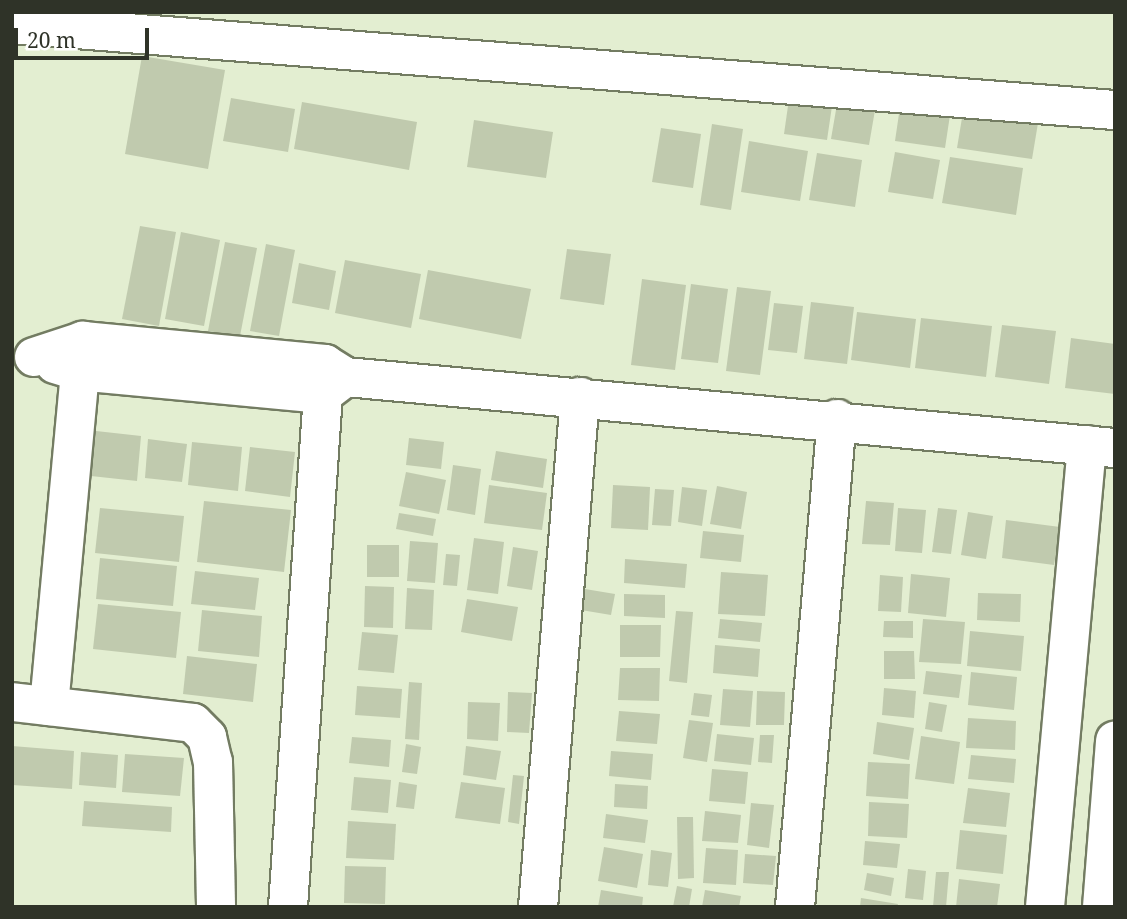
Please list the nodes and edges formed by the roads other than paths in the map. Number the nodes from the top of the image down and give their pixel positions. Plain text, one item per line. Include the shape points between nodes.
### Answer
1 (12, 24) edge
2 (1115, 110) edge
3 (23, 355) edge
4 (80, 356) junction
5 (331, 378) junction
6 (580, 397) junction
7 (837, 419) junction
8 (1101, 446) edge
9 (30, 704) edge
10 (1115, 741) edge
11 (216, 907) edge
12 (288, 907) edge
13 (538, 907) edge
14 (795, 907) edge
15 (1045, 907) edge
16 (1102, 907) edge

1 - 2 street
3 - 4 street
4 - 5 street
4 - 9 street
5 - 6 street
5 - 12 street
6 - 7 street
6 - 13 street
7 - 8 street
7 - 14 street
8 - 15 street
9 - 11 street via 178,719 193,723 207,737 217,802
10 - 16 street

